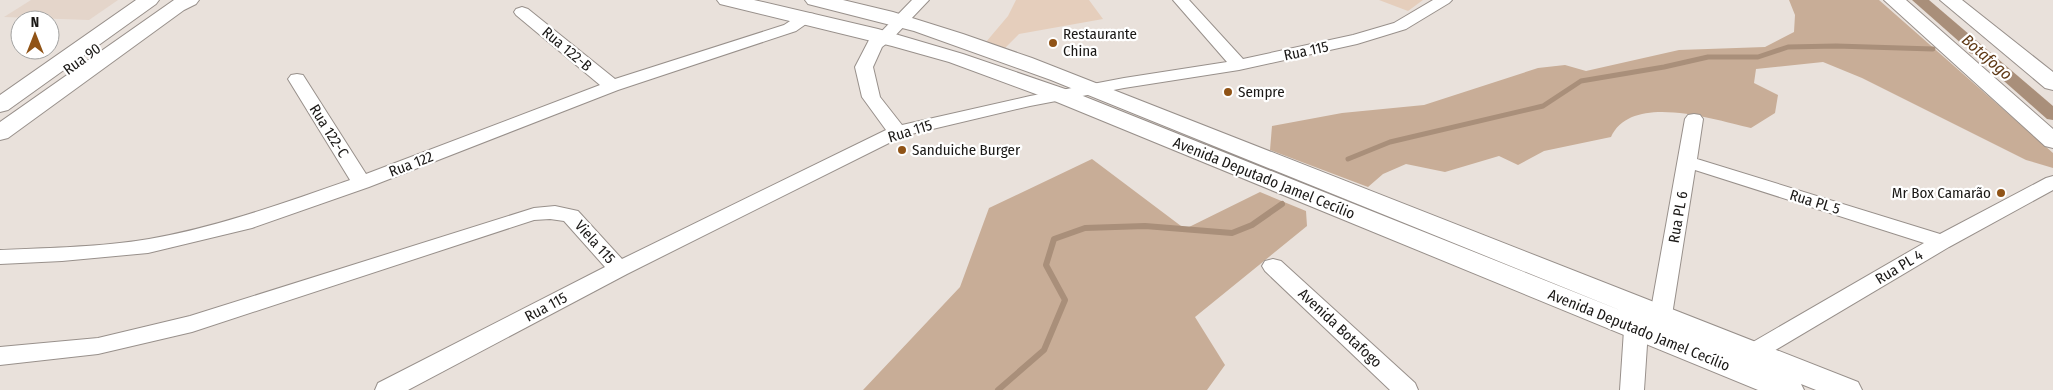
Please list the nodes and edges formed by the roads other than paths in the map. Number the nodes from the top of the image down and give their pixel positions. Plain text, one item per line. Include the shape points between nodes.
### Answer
1 (134, 0) edge
2 (149, 0) edge
3 (165, 0) edge
4 (189, 0) edge
5 (727, 0) edge
6 (921, 0) edge
7 (1181, 0) edge
8 (1444, 0) edge
9 (1894, 0) edge
10 (1950, 0) edge
11 (812, 9) edge
12 (522, 12) dead end
13 (901, 21) junction
14 (885, 37) junction
15 (1239, 65) junction
16 (297, 80) dead end
17 (2053, 84) edge
18 (612, 86) junction
19 (1093, 88) junction
20 (0, 95) edge
21 (1060, 95) junction
22 (0, 105) edge
23 (0, 119) edge
24 (1694, 119) dead end
25 (897, 132) junction
26 (0, 133) edge
27 (2053, 141) edge
28 (1688, 162) junction
29 (362, 183) junction
30 (2052, 186) edge
31 (1942, 242) junction
32 (0, 257) edge
33 (1273, 266) dead end
34 (619, 269) junction
35 (1660, 315) junction
36 (1636, 330) junction
37 (1754, 352) junction
38 (0, 356) edge
39 (387, 390) edge
40 (1406, 390) edge
41 (1632, 390) edge
42 (1789, 390) edge
43 (1848, 390) edge

1 - 20 main road
2 - 22 main road, Rua 90
3 - 23 main road, Rua 90
4 - 26 main road
5 - 11 main road, Avenida Deputado Jamel Cecílio
6 - 13 street
7 - 15 street
8 - 15 street, Rua 115 via 1400,26 1357,39
9 - 27 main road
10 - 17 main road
11 - 13 main road, Avenida Deputado Jamel Cecílio
11 - 14 main road, Avenida Deputado Jamel Cecílio
11 - 18 street, Rua 122 via 790,28
12 - 18 street, Rua 122-B
13 - 14 street
13 - 19 main road, Avenida Deputado Jamel Cecílio
14 - 21 main road, Avenida Deputado Jamel Cecílio via 957,58
14 - 25 street via 875,44 864,67 871,97
15 - 19 street, Rua 115
16 - 29 street, Rua 122-C
18 - 29 street, Rua 122
19 - 21 street, Rua 115
19 - 35 main road, Avenida Deputado Jamel Cecílio
21 - 25 street, Rua 115
21 - 36 main road, Avenida Deputado Jamel Cecílio
24 - 28 street, Rua PL 6
25 - 34 street, Rua 115
28 - 31 street, Rua PL 5
28 - 35 street, Rua PL 6
29 - 32 street, Rua 122 via 245,223 148,246
30 - 31 street, Rua PL 4
31 - 37 street, Rua PL 4
33 - 40 street, Avenida Botafogo
34 - 38 street, Viela 115 via 571,216 545,212 182,326 98,346
34 - 39 street, Rua 115
35 - 37 main road, Avenida Deputado Jamel Cecílio
36 - 41 street
36 - 42 main road, Avenida Deputado Jamel Cecílio
37 - 43 main road, Avenida Deputado Jamel Cecílio

